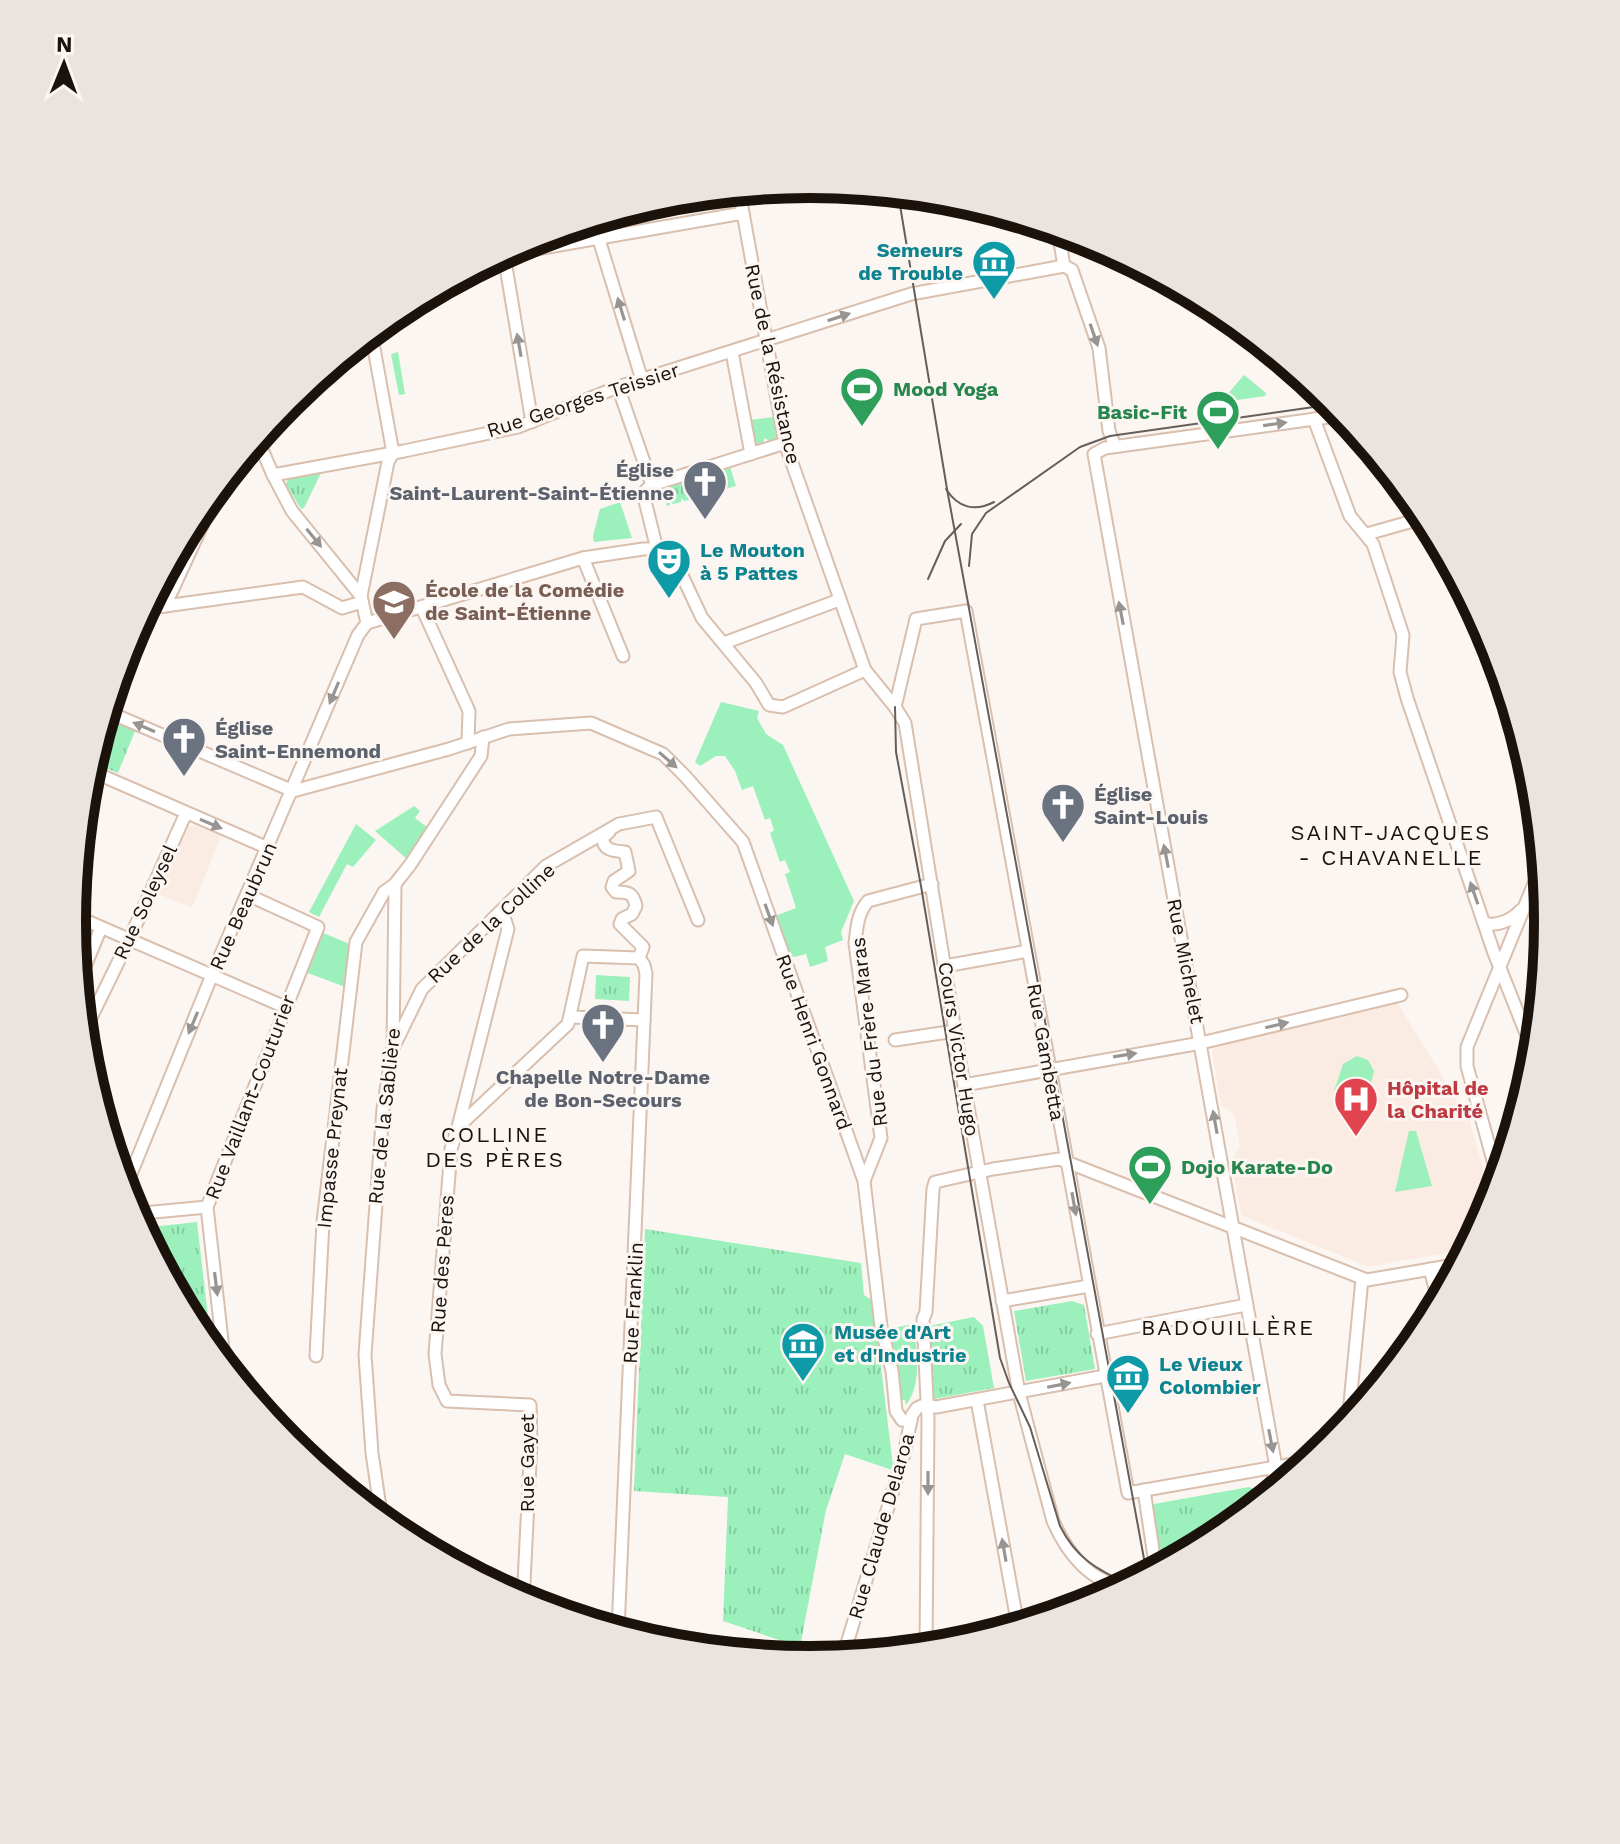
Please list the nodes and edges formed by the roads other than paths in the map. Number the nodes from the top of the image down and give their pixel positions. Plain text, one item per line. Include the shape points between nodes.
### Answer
1 (741, 202) edge
2 (743, 213) junction
3 (597, 230) edge
4 (600, 239) junction
5 (1060, 243) edge
6 (545, 249) edge
7 (1064, 266) junction
8 (503, 267) edge
9 (767, 341) junction
10 (373, 345) edge
11 (732, 352) junction
12 (642, 380) junction
13 (618, 387) junction
14 (1328, 417) edge
15 (1314, 419) junction
16 (532, 422) junction
17 (785, 443) junction
18 (1115, 446) junction
19 (262, 450) edge
20 (393, 453) junction
21 (751, 454) junction
22 (273, 475) junction
23 (652, 485) junction
24 (1413, 521) edge
25 (1367, 534) junction
26 (195, 541) edge
27 (657, 549) junction
28 (583, 558) junction
29 (361, 599) junction
30 (839, 600) junction
31 (165, 606) junction
32 (159, 607) edge
33 (422, 608) junction
34 (367, 623) junction
35 (724, 643) junction
36 (623, 656) dead end
37 (865, 670) junction
38 (895, 707) junction
39 (117, 715) edge
40 (483, 737) junction
41 (468, 743) junction
42 (101, 775) edge
43 (293, 791) junction
44 (186, 813) junction
45 (619, 824) junction
46 (268, 848) junction
47 (395, 884) junction
48 (932, 884) junction
49 (1532, 885) edge
50 (248, 895) junction
51 (1523, 906) junction
52 (502, 911) junction
53 (698, 920) dead end
54 (86, 921) edge
55 (1484, 923) junction
56 (101, 928) junction
57 (129, 940) junction
58 (1028, 951) junction
59 (639, 958) junction
60 (88, 960) edge
61 (945, 966) junction
62 (1500, 967) junction
63 (212, 975) junction
64 (1401, 995) dead end
65 (285, 1007) junction
66 (92, 1016) edge
67 (572, 1017) junction
68 (644, 1020) junction
69 (955, 1031) junction
70 (1525, 1032) edge
71 (895, 1040) dead end
72 (1201, 1043) junction
73 (393, 1048) junction
74 (1048, 1068) junction
75 (964, 1085) junction
76 (458, 1127) junction
77 (1066, 1160) junction
78 (1493, 1162) edge
79 (979, 1172) junction
80 (131, 1173) edge
81 (864, 1181) junction
82 (207, 1207) junction
83 (147, 1213) edge
84 (1233, 1226) junction
85 (1446, 1266) edge
86 (1430, 1269) junction
87 (1365, 1279) junction
88 (1089, 1286) junction
89 (1435, 1287) edge
90 (1002, 1301) junction
91 (1246, 1305) junction
92 (1097, 1334) junction
93 (222, 1343) edge
94 (316, 1356) dead end
95 (1105, 1376) junction
96 (1019, 1393) junction
97 (977, 1400) junction
98 (447, 1401) joint
99 (1350, 1403) edge
100 (928, 1405) junction
101 (911, 1421) junction
102 (1288, 1465) edge
103 (1276, 1467) junction
104 (1273, 1478) edge
105 (1144, 1490) junction
106 (379, 1503) edge
107 (1154, 1558) edge
108 (1108, 1581) edge
109 (524, 1587) edge
110 (1016, 1616) edge
111 (618, 1620) edge
112 (926, 1636) edge
113 (847, 1644) edge

1 - 2 street, Rue de la Résistance
2 - 4 street
2 - 9 street, Rue de la Résistance
3 - 4 street
4 - 6 street
12 -> 4 street
5 - 7 street
9 -> 7 street, Rue Georges Teissier via 911,294
7 -> 18 street via 1072,270 1099,348
16 -> 8 street
9 - 11 street, Rue Georges Teissier
9 - 17 street, Rue de la Résistance
10 - 20 street
11 - 12 street, Rue Georges Teissier
11 - 21 street
12 - 13 street, Rue Georges Teissier
13 - 16 street, Rue Georges Teissier
13 - 23 street
14 - 15 street
18 -> 15 street
15 - 25 street via 1350,516
16 - 20 street, Rue Georges Teissier
17 - 21 street
17 - 30 street, Rue de la Résistance
72 -> 18 street, Rue Michelet via 1094,462 1095,451
19 - 22 street
20 - 22 street, Rue Georges Teissier
20 - 29 street
21 - 23 street
22 -> 29 street via 292,511
23 - 27 street via 645,501
24 - 25 street
55 -> 25 street via 1400,672 1401,630
26 - 31 street
27 - 28 street
27 - 35 street via 671,558 698,612
28 - 33 street
28 - 36 street
29 - 31 street via 342,608 303,587
29 - 34 street
30 - 35 street
30 - 37 street, Rue de la Résistance
31 - 32 street
33 - 34 street
33 - 41 street via 469,711
34 -> 43 street, Rue Beaubrun
35 - 37 street via 769,705 783,707
37 - 38 street, Rue de la Résistance
38 - 48 street, Cours Victor Hugo via 905,723
38 - 58 street, Rue Gambetta via 916,619 966,611
43 -> 39 street
40 - 41 street, Rue Henri Gonnard
40 - 47 street via 481,756
40 -> 81 street, Rue Henri Gonnard via 509,729 591,723 663,754 743,842
41 - 43 street, Rue Henri Gonnard
42 - 44 street
43 - 46 street, Rue Beaubrun
44 -> 46 street
44 - 57 street, Rue Soleysel
45 - 52 street, Rue de la Colline via 546,866
45 - 53 street via 656,817
45 - 59 street via 602,841 609,850 625,852 629,860 629,871 612,887 634,896 636,906 620,924 643,947
46 - 50 street, Rue Beaubrun
47 - 73 street, Rue de la Sablière
47 - 94 street, Impasse Preynat via 384,892 356,942 323,1222
48 - 61 street, Cours Victor Hugo
48 - 81 street, Rue du Frère Maras via 868,901 857,923 855,943 881,1138
49 - 51 street
50 - 63 street, Rue Beaubrun
50 - 65 street, Rue Vaillant-Couturier via 318,927
51 - 55 street via 1511,919
51 - 62 street
52 - 73 street, Rue de la Colline via 422,989
52 - 76 street, Rue des Pères via 508,929
54 - 56 street
55 - 62 street
56 - 57 street
56 - 60 street
57 - 63 street
57 - 66 street, Rue Soleysel
58 - 61 street
58 - 74 street, Rue Gambetta
59 - 67 street via 583,956
59 - 68 street, Rue Franklin via 646,974
61 - 69 street, Cours Victor Hugo
62 - 70 street
62 - 78 street via 1470,1038 1467,1066
63 - 65 street
63 -> 80 street, Rue Beaubrun
72 -> 64 street
65 - 82 street, Rue Vaillant-Couturier
67 - 68 street
67 - 76 street
68 - 111 street, Rue Franklin
69 - 71 street
69 - 75 street, Cours Victor Hugo
74 -> 72 street
84 -> 72 street, Rue Michelet
73 - 106 street, Rue de la Sablière via 383,1109 365,1355
74 - 75 street
74 - 77 street, Rue Gambetta
75 - 79 street, Cours Victor Hugo
76 - 98 street, Rue des Pères via 451,1149 435,1354
77 - 79 street
77 - 84 street
77 -> 88 street, Rue Gambetta
79 - 90 street, Cours Victor Hugo
79 - 100 street via 940,1179 933,1189 923,1319
81 - 101 street, Rue Henri Gonnard via 896,1411 902,1420
82 - 83 street
82 -> 93 street, Rue Vaillant-Couturier
84 - 87 street
84 - 91 street, Rue Michelet
85 - 86 street
86 - 87 street
86 - 89 street
87 - 99 street
88 - 90 street
88 - 92 street, Rue Gambetta
90 - 96 street, Cours Victor Hugo
91 - 92 street
91 -> 103 street, Rue Michelet
92 - 95 street, Rue Gambetta
96 -> 95 street
95 - 105 street, Rue Gambetta via 1128,1493
96 - 97 street
96 - 108 street, Cours Victor Hugo via 1060,1538 1092,1573
97 - 100 street
110 -> 97 street
98 - 109 street, Rue Gayet via 530,1405
100 - 101 street, Rue Claude Delaroa via 917,1408
100 -> 112 street
101 - 113 street, Rue Claude Delaroa
102 - 103 street
103 - 104 street, Rue Michelet
103 - 105 street
105 - 107 street

